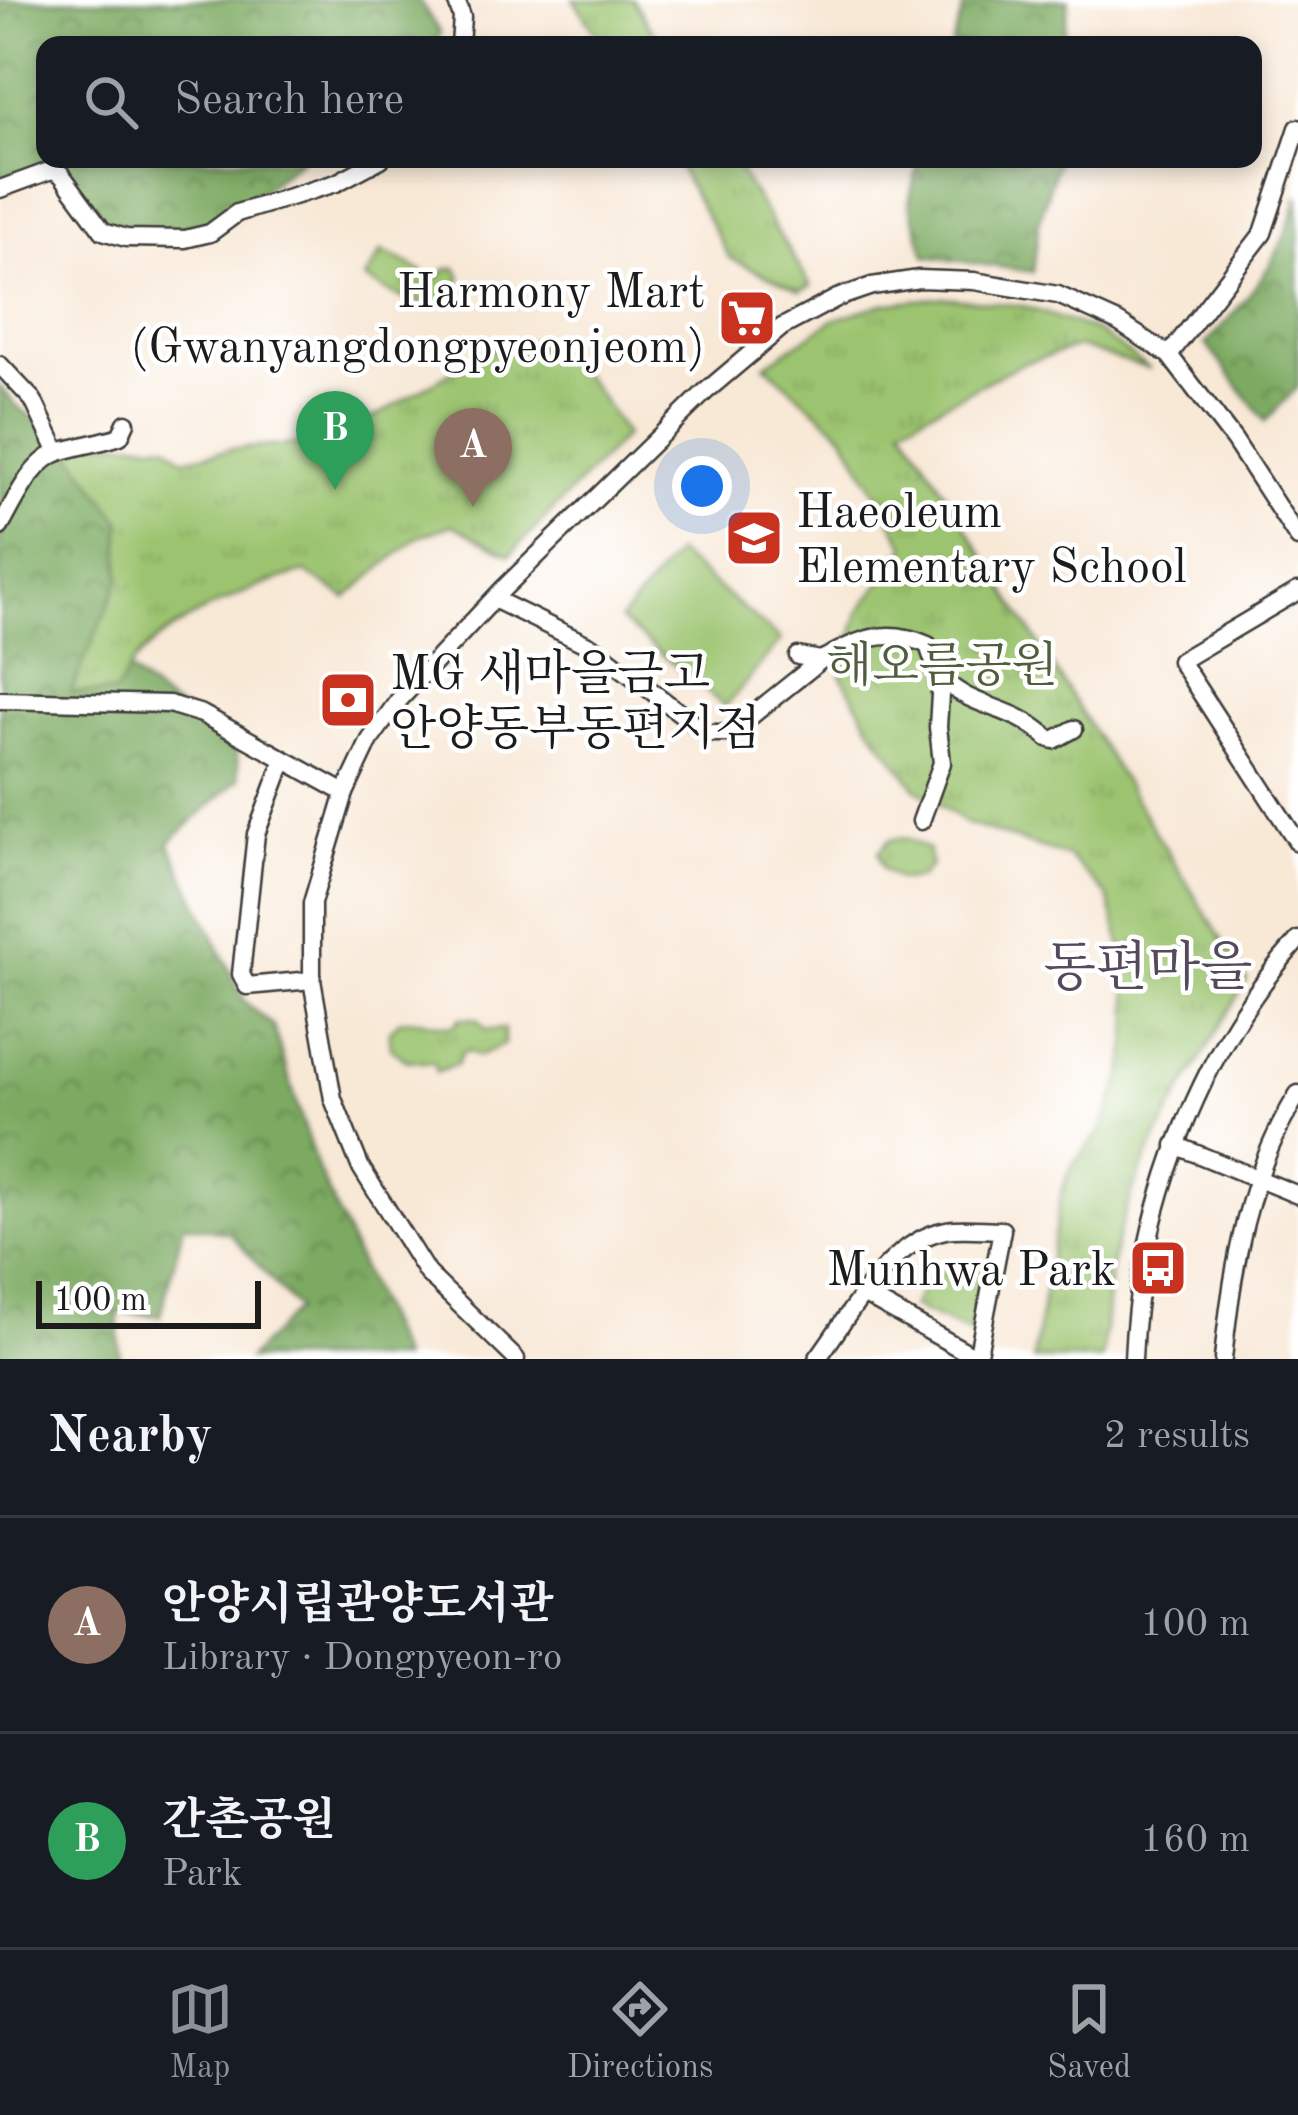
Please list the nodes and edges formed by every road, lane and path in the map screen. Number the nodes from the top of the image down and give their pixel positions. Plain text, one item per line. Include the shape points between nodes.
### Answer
1 (455, 0) edge
2 (461, 36) edge
3 (1298, 128) edge
4 (364, 168) edge
5 (0, 189) edge
6 (1169, 355) junction
7 (0, 365) edge
8 (126, 423) dead end
9 (57, 452) junction
10 (0, 527) edge
11 (1298, 538) edge
12 (1298, 591) edge
13 (494, 598) junction
14 (798, 656) dead end
15 (821, 660) junction
16 (941, 678) junction
17 (0, 700) edge
18 (1074, 729) dead end
19 (284, 760) junction
20 (345, 793) junction
21 (921, 821) dead end
22 (1298, 843) edge
23 (1298, 940) edge
24 (312, 980) junction
25 (1298, 1094) edge
26 (1175, 1145) junction
27 (1258, 1177) junction
28 (1298, 1195) edge
29 (865, 1294) junction
30 (977, 1358) edge
31 (516, 1359) edge
32 (817, 1359) edge
33 (1133, 1359) edge
34 (1222, 1359) edge

1 - 2 street
3 - 6 street via 1263,233
4 - 5 street via 185,239 103,231 52,170
6 - 11 street
6 - 13 street via 1090,308 1024,288 919,279 837,298 782,327 705,392
7 - 9 street via 33,400
8 - 9 street via 119,436
9 - 10 street via 31,475
12 - 22 street via 1180,661
13 - 15 street via 598,650 706,733 736,728
13 - 20 street via 398,701
14 - 15 street
15 - 16 street via 886,633 928,645
16 - 18 street via 1048,738
16 - 21 street via 944,752
17 - 19 street via 169,704
19 - 20 street
19 - 24 street via 256,834 241,974 248,986
20 - 24 street via 311,903
23 - 26 street via 1245,1008
24 - 31 street via 333,1099 360,1166 427,1273
25 - 27 street
26 - 27 street
26 - 33 street via 1136,1300
27 - 28 street
27 - 34 street
29 - 30 street
29 - 30 street via 916,1240 947,1229 1002,1230
29 - 32 street

